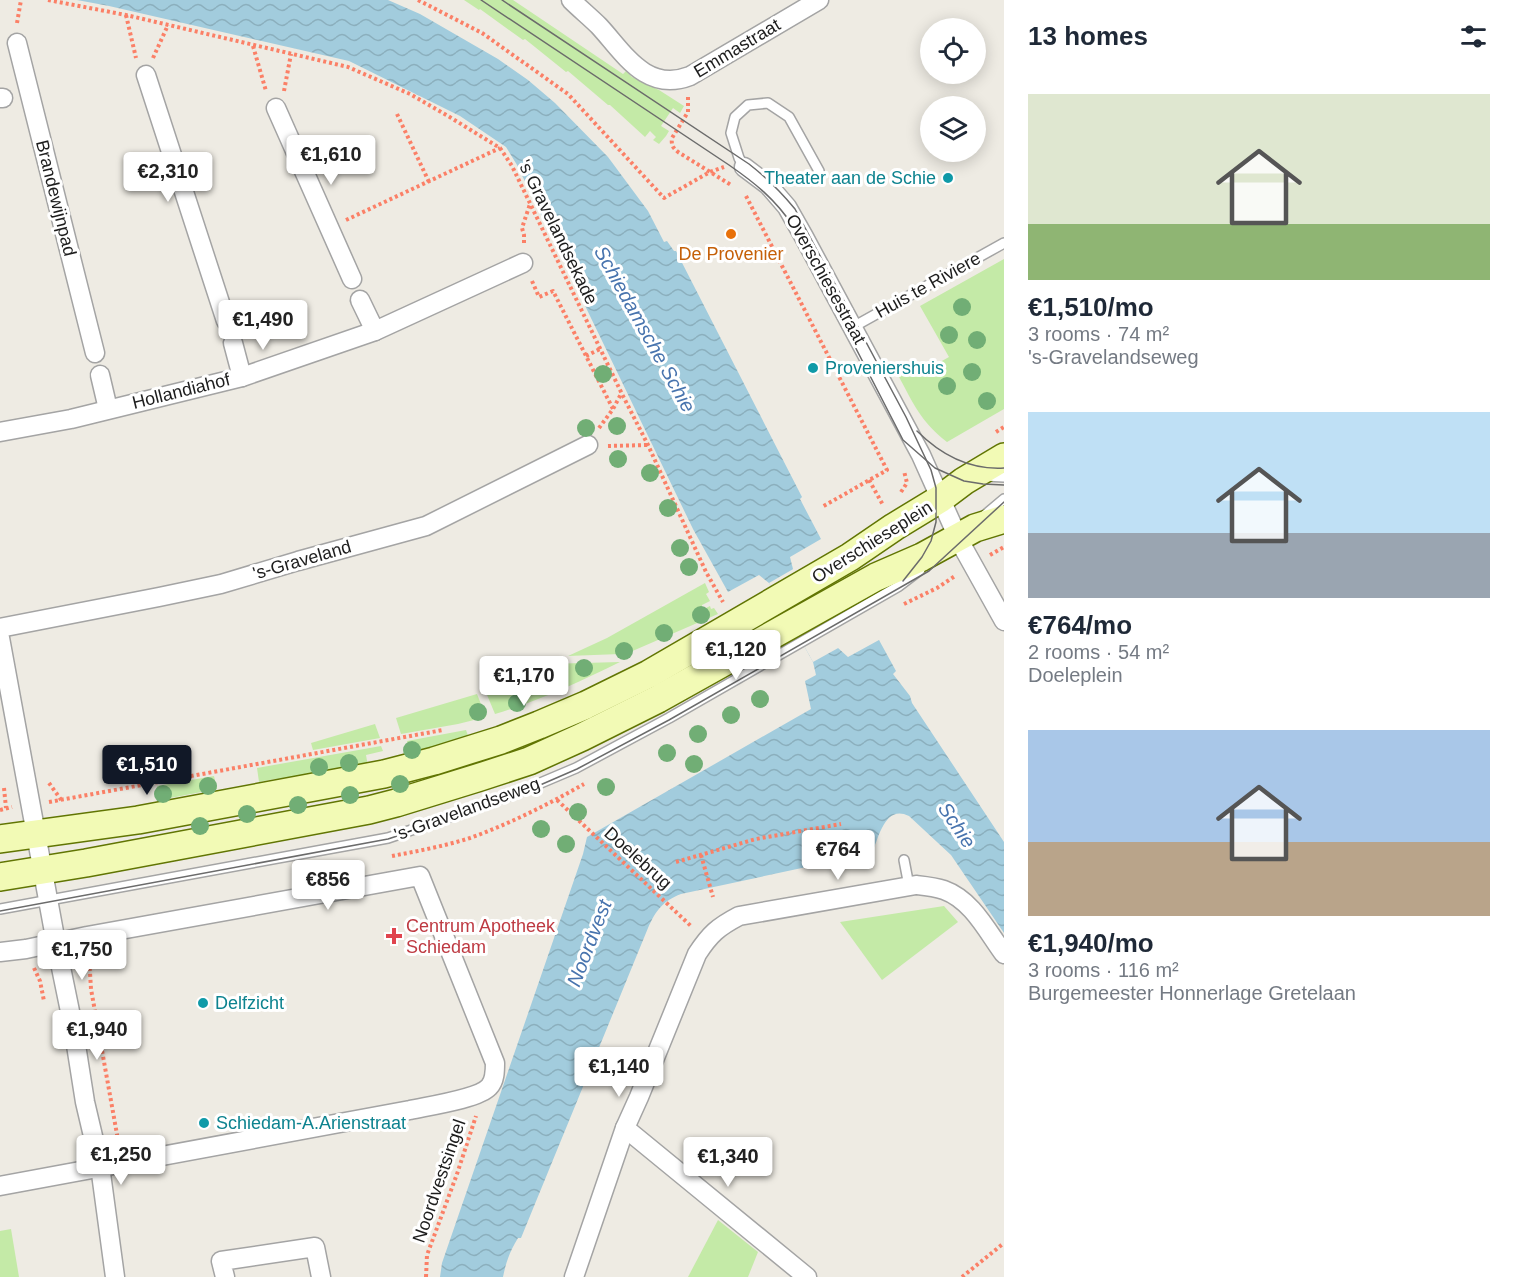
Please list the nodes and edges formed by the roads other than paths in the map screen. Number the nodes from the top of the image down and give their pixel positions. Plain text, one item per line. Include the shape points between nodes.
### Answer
1 (571, 0) edge
2 (819, 0) edge
3 (16, 43) dead end
4 (146, 75) road end
5 (276, 108) road end
6 (744, 167) joint
7 (819, 171) dead end
8 (1004, 243) edge
9 (523, 263) road end
10 (352, 279) dead end
11 (360, 300) dead end
12 (226, 321) dead end
13 (853, 327) junction
14 (375, 331) junction
15 (232, 343) dead end
16 (95, 353) dead end
17 (100, 375) dead end
18 (242, 377) junction
19 (108, 409) junction
20 (0, 432) edge
21 (588, 445) road end
22 (1004, 457) edge
23 (973, 475) junction
24 (1004, 477) edge
25 (940, 499) junction
26 (1004, 499) edge
27 (1004, 519) edge
28 (957, 537) junction
29 (823, 618) joint
30 (1004, 621) edge
31 (0, 628) edge
32 (796, 633) junction
33 (0, 638) edge
34 (37, 835) junction
35 (0, 839) edge
36 (904, 860) dead end
37 (44, 870) junction
38 (0, 878) edge
39 (909, 886) junction
40 (48, 899) junction
41 (0, 909) edge
42 (56, 943) junction
43 (0, 952) edge
44 (1004, 954) edge
45 (625, 1128) junction
46 (100, 1166) junction
47 (0, 1186) edge
48 (115, 1277) edge
49 (225, 1277) edge
50 (321, 1277) edge
51 (574, 1277) edge
52 (807, 1277) edge

1 - 2 street, Emmastraat via 639,70 656,78 675,80 685,78
3 - 16 street, Brandewijnpad
4 - 12 street
5 - 10 street
6 - 7 lane via 730,133 735,117 748,105 768,103 789,117
6 - 13 street, Overschiesestraat via 768,185 786,207
8 - 13 lane, Huis te Riviere
9 - 14 street, Hollandiahof
11 - 14 street
13 - 25 street, Overschiesestraat
14 - 18 street, Hollandiahof
15 - 18 street
17 - 19 street
18 - 19 street, Hollandiahof
19 - 20 street, Hollandiahof
21 - 31 street, 's-Graveland via 426,526 221,584
22 - 23 main road, Overschieseplein
23 - 24 lane
23 - 25 main road, Overschieseplein
25 - 28 street, Overschieseplein
25 - 34 main road, Overschieseplein via 850,557 649,675 501,740 384,774
26 - 28 lane, Overschieseplein
27 - 28 main road, Overschieseplein
28 - 29 main road, Overschieseplein via 876,577
28 - 30 street, Overschieseplein
29 - 32 main road, 's-Gravelandseweg
32 - 37 main road, 's-Gravelandseweg via 607,725 477,778 369,810
32 - 40 lane, 's-Gravelandseweg via 669,718 576,768 473,809 388,838
33 - 34 street
34 - 35 main road
34 - 37 street
36 - 39 lane
37 - 38 main road, 's-Gravelandseweg
37 - 40 street
39 - 44 street via 944,890 960,898
39 - 45 street via 739,916 719,927 697,954
40 - 41 lane, 's-Gravelandseweg
40 - 42 street
42 - 43 street
42 - 46 street
42 - 46 street via 420,876 495,1064 490,1086 474,1095
45 - 51 street
45 - 52 street
46 - 47 street
46 - 48 street
49 - 50 street via 221,1261 315,1247

